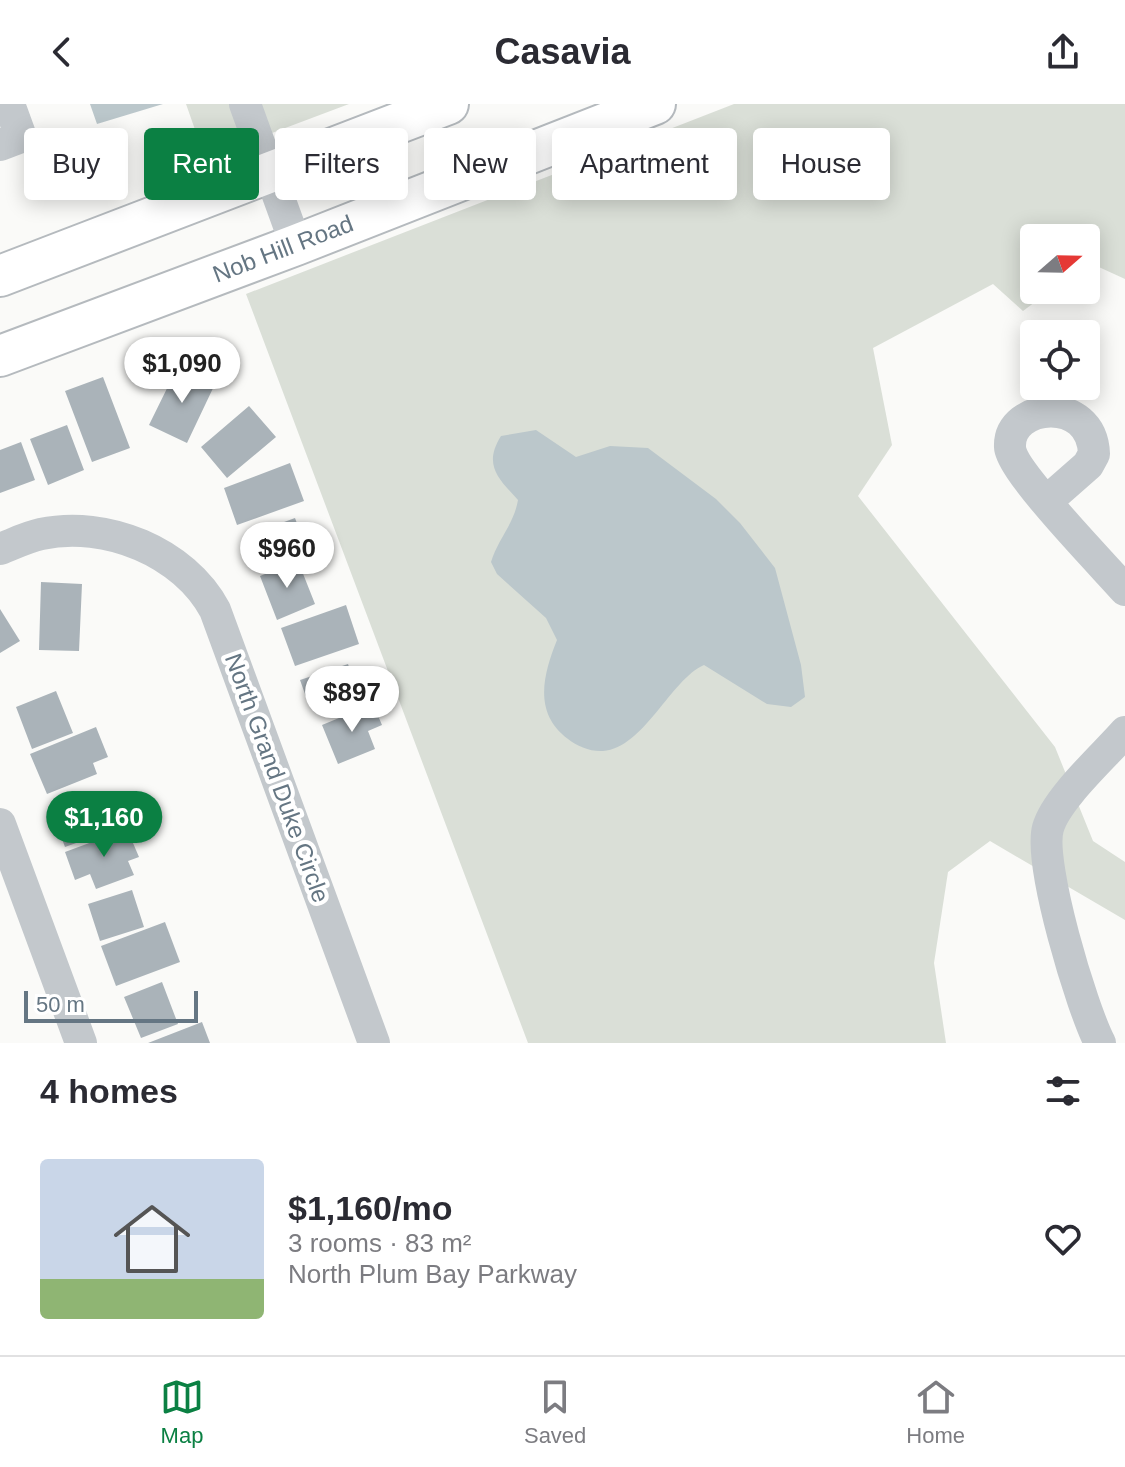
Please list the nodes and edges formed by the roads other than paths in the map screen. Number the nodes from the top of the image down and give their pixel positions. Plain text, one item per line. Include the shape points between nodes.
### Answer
1 (9, 104) edge
2 (245, 104) edge
3 (448, 104) edge
4 (655, 104) edge
5 (0, 145) edge
6 (271, 174) junction
7 (296, 245) junction
8 (0, 276) edge
9 (0, 356) edge
10 (1047, 501) dead end
11 (0, 549) edge
12 (1125, 590) edge
13 (1125, 732) edge
14 (0, 824) edge
15 (81, 1043) edge
16 (374, 1043) edge
17 (1100, 1043) edge

1 - 5 street via 21,137
2 - 6 street
3 - 6 main road
4 - 7 main road, Nob Hill Road
6 - 7 street
6 - 8 main road
7 - 9 main road, Nob Hill Road
10 - 12 street
11 - 16 street, North Grand Duke Circle via 41,534 74,532 140,544 185,571 204,590
13 - 17 street via 1048,828 1046,856 1078,986
14 - 15 street

